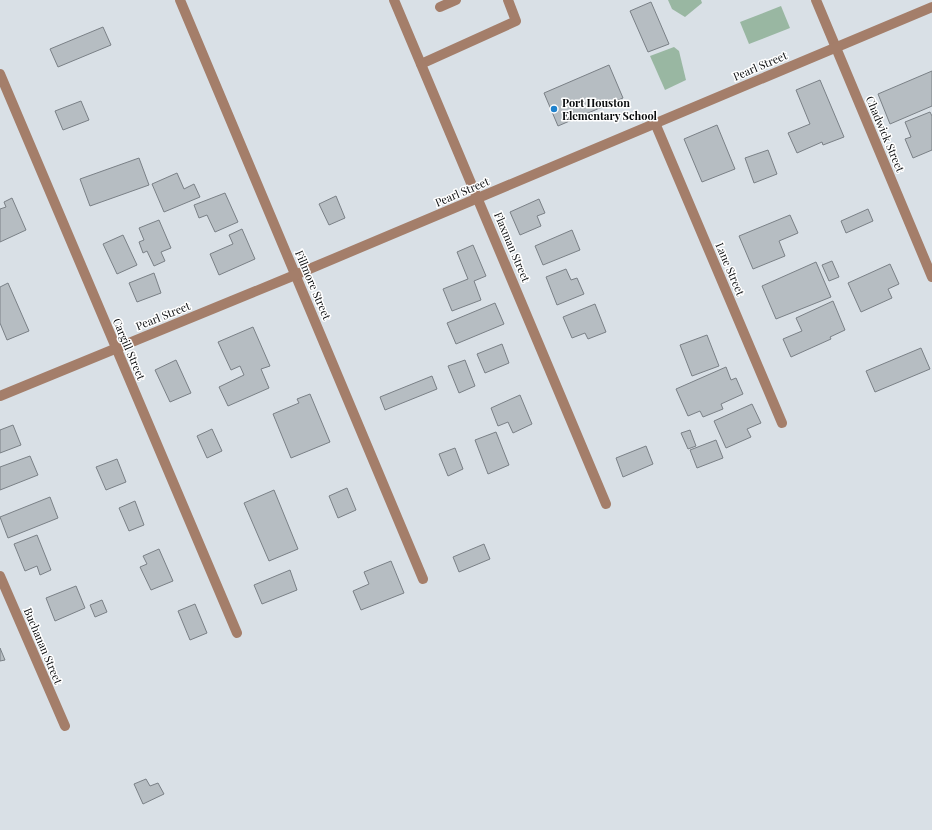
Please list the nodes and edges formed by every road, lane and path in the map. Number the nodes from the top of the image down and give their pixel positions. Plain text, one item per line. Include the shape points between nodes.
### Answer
1 (180, 0) edge
2 (394, 0) edge
3 (456, 0) edge
4 (508, 0) edge
5 (816, 0) edge
6 (440, 7) dead end
7 (932, 7) edge
8 (836, 47) junction
9 (421, 64) junction
10 (0, 74) edge
11 (655, 123) junction
12 (478, 198) junction
13 (295, 275) junction
14 (932, 277) edge
15 (116, 348) junction
16 (0, 396) edge
17 (782, 423) dead end
18 (606, 504) dead end
19 (0, 576) edge
20 (423, 579) dead end
21 (236, 633) dead end
22 (65, 726) dead end

1 - 13 street, Fillmore Street
2 - 9 street, Flaxman Street
3 - 6 street
4 - 9 street via 516,21
5 - 8 street, Chadwick Street
7 - 8 street, Pearl Street
8 - 11 street, Pearl Street
8 - 14 street, Chadwick Street
9 - 12 street, Flaxman Street
10 - 15 street, Cargill Street
11 - 12 street, Pearl Street
11 - 17 street, Lane Street
12 - 13 street, Pearl Street
12 - 18 street, Flaxman Street
13 - 15 street, Pearl Street
13 - 20 street, Fillmore Street
15 - 16 street, Pearl Street
15 - 21 street, Cargill Street
19 - 22 street, Buchanan Street

